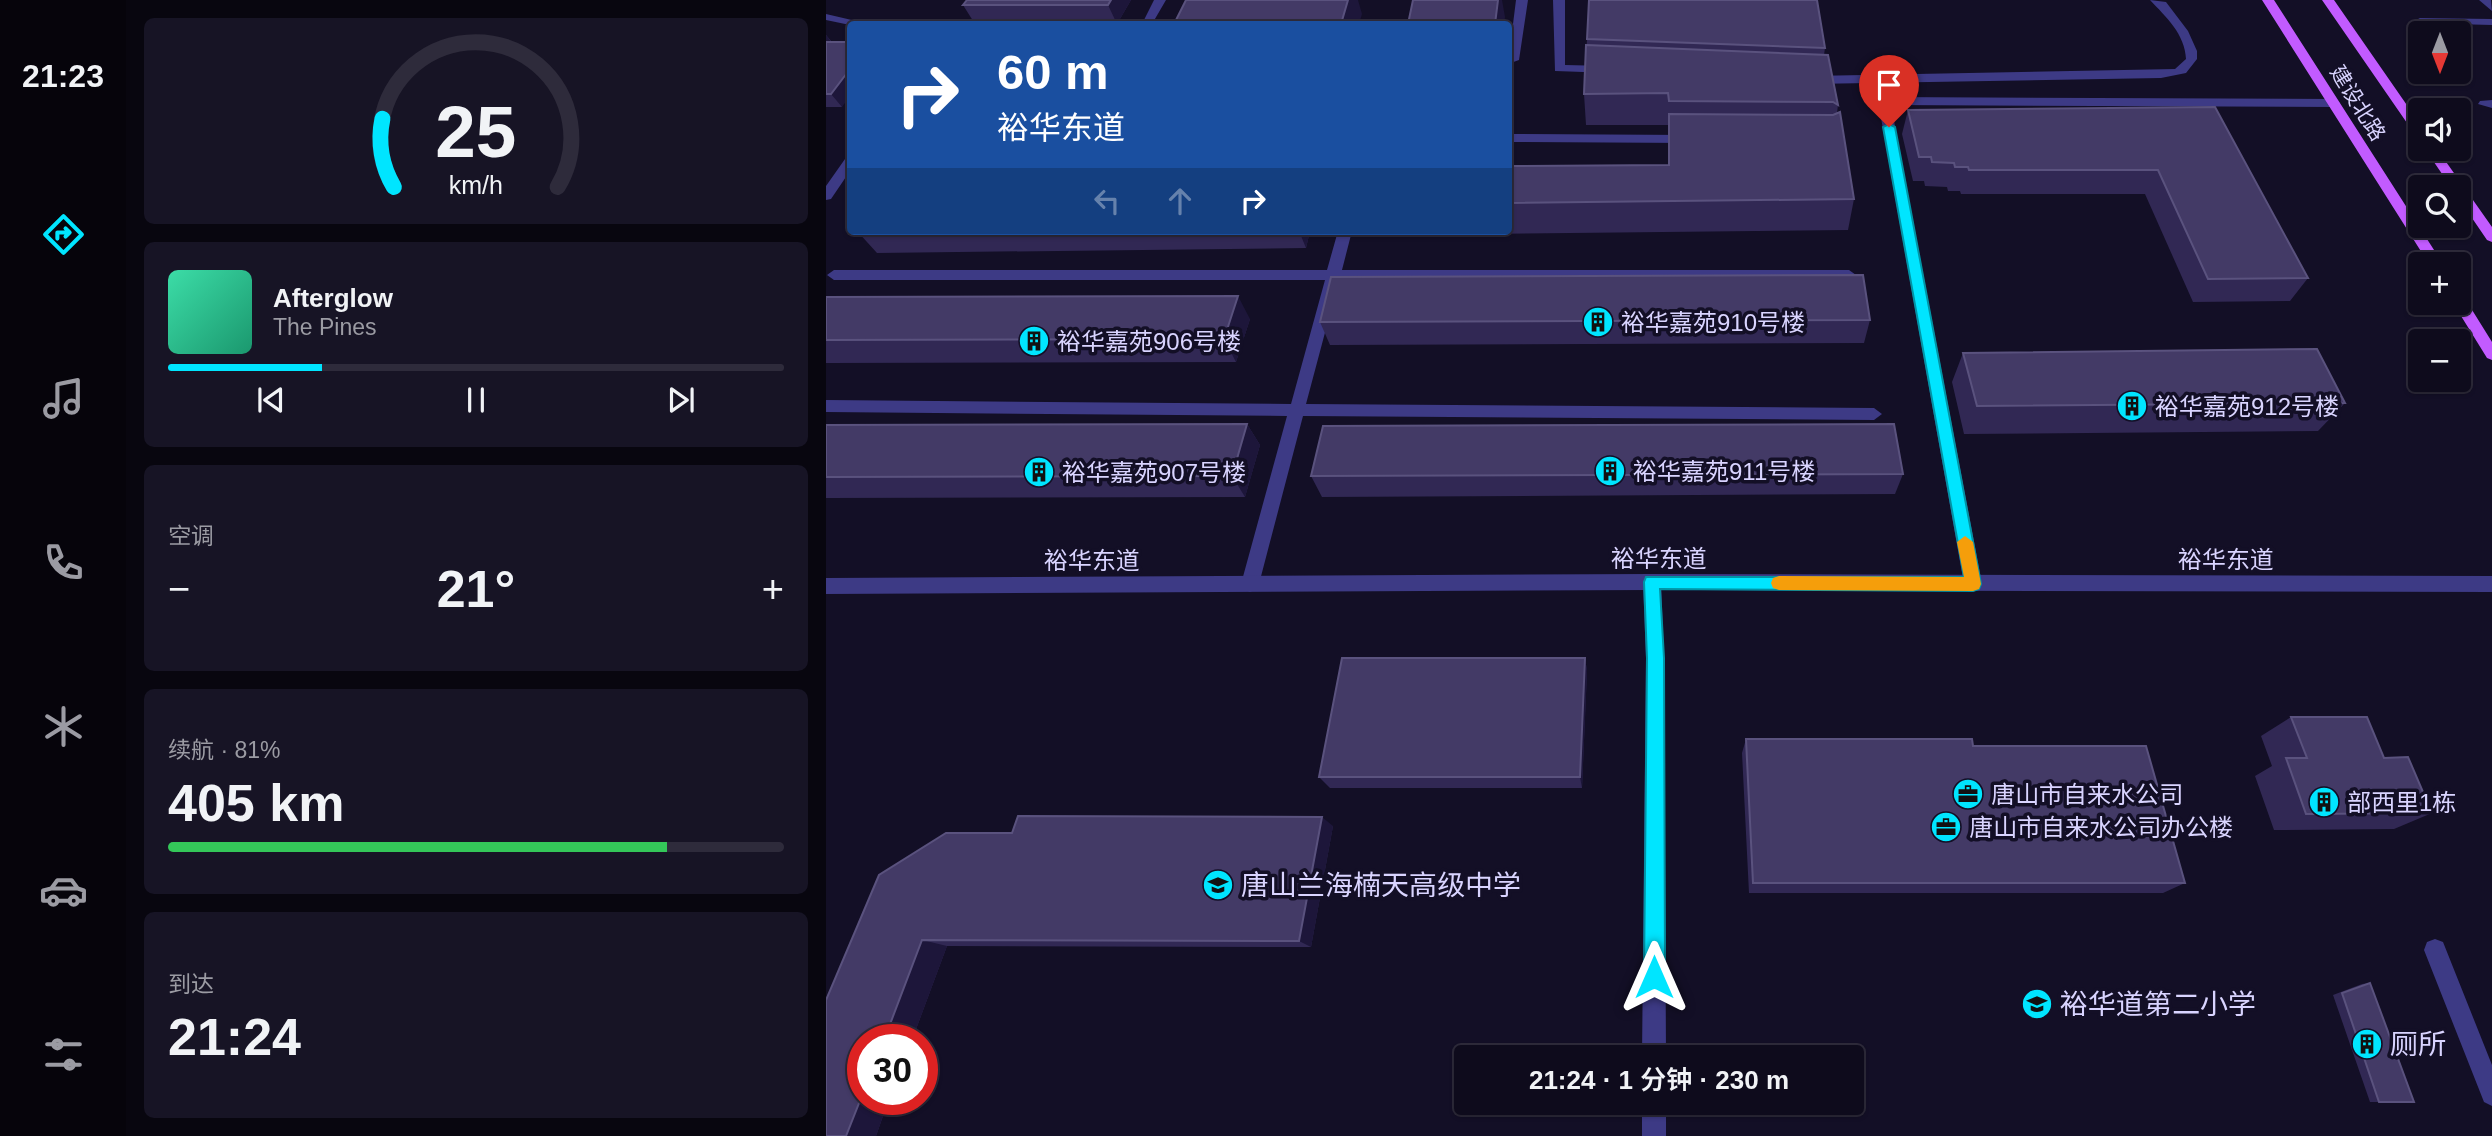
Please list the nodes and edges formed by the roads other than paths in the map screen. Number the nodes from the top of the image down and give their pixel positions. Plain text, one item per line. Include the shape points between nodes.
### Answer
1 (1160, 0) edge
2 (1522, 0) edge
3 (1559, 0) edge
4 (2157, 0) edge
5 (2267, 0) edge
6 (2328, 0) edge
7 (2485, 0) edge
8 (2492, 8) edge
9 (826, 18) edge
10 (847, 21) edge
11 (1149, 21) edge
12 (2471, 22) edge
13 (2492, 22) edge
14 (1512, 60) edge
15 (1615, 71) edge
16 (1796, 79) edge
17 (2334, 103) junction
18 (2408, 116) edge
19 (1512, 138) edge
20 (1703, 139) edge
21 (847, 166) edge
22 (826, 196) edge
23 (2471, 207) edge
24 (1344, 235) edge
25 (2492, 237) edge
26 (2427, 252) edge
27 (834, 275) dead end
28 (1333, 275) junction
29 (1849, 275) edge
30 (2468, 315) edge
31 (2492, 354) edge
32 (826, 406) edge
33 (1297, 410) junction
34 (1874, 414) dead end
35 (1652, 582) junction
36 (1250, 584) junction
37 (1973, 584) junction
38 (2492, 584) edge
39 (826, 586) edge
40 (2435, 950) dead end
41 (1654, 1045) edge
42 (2492, 1094) edge
43 (1654, 1115) edge
44 (1654, 1136) edge

1 - 11 street
2 - 14 street
3 - 15 street via 1559,68
4 - 16 street via 2171,11 2192,51 2193,59 2177,72
5 - 17 main road, 建设北路
6 - 18 main road, 建设北路
7 - 8 street
9 - 10 street
12 - 13 street
17 - 26 main road, 建设北路
17 - 37 street via 1884,101
19 - 20 street
21 - 22 street
23 - 25 main road
24 - 28 street
27 - 28 street
28 - 29 street
28 - 33 street
30 - 31 main road
32 - 33 street
33 - 34 street
33 - 36 street
35 - 36 street, 裕华东道
35 - 37 street, 裕华东道
35 - 41 street
36 - 39 street, 裕华东道
37 - 38 street, 裕华东道
40 - 42 street
43 - 44 street

